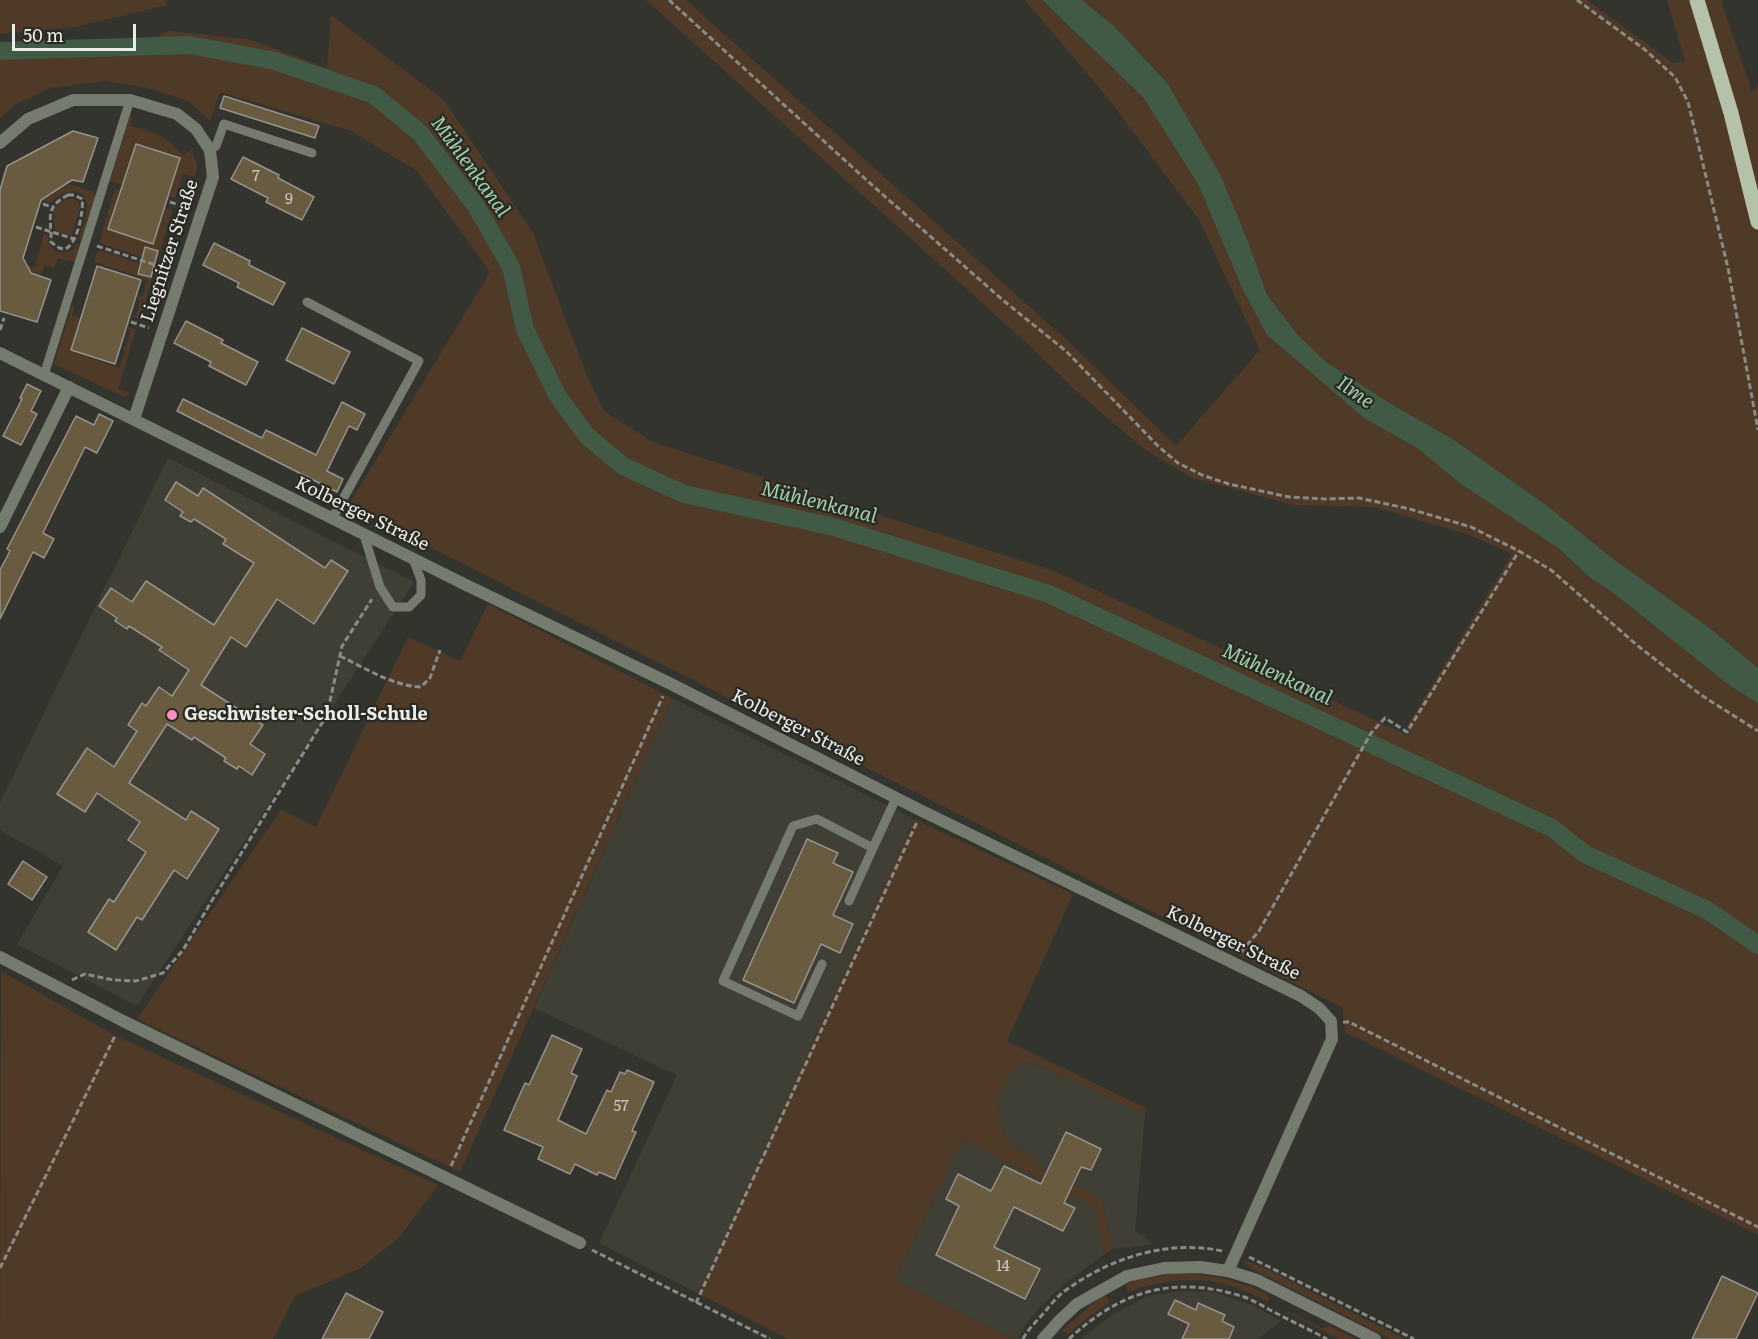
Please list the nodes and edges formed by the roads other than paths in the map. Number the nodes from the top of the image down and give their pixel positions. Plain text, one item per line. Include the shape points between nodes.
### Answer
1 (1697, 0) edge
2 (130, 100) junction
3 (0, 143) edge
4 (210, 150) junction
5 (312, 153) dead end
6 (1758, 222) edge
7 (307, 302) dead end
8 (0, 353) edge
9 (44, 375) junction
10 (69, 387) junction
11 (134, 419) junction
12 (332, 519) junction
13 (0, 527) edge
14 (364, 535) junction
15 (413, 559) junction
16 (896, 798) junction
17 (873, 848) junction
18 (849, 901) dead end
19 (1, 957) edge
20 (822, 964) dead end
21 (580, 1243) road end
22 (1228, 1271) junction
23 (1043, 1339) edge
24 (1375, 1339) edge

1 - 6 main road
2 - 3 street via 73,100 28,119
2 - 4 street via 177,114 196,129
2 - 9 lane
4 - 5 lane via 216,146 224,124
4 - 11 street, Liegnitzer Straße via 213,177
7 - 12 lane via 419,361
8 - 9 street, Kolberger Straße
9 - 10 street, Kolberger Straße
10 - 11 street, Kolberger Straße
10 - 13 street
11 - 12 street, Kolberger Straße
12 - 14 street, Kolberger Straße
14 - 15 street, Kolberger Straße
14 - 15 lane via 380,587 393,607 409,608 421,595 421,580
15 - 16 street, Kolberger Straße via 669,682
16 - 17 lane
16 - 22 street, Kolberger Straße via 1301,996 1331,1021 1332,1039
17 - 18 lane
17 - 20 lane via 817,819 793,826 723,981 798,1016
19 - 21 street via 123,1021
22 - 23 street via 1164,1268 1127,1276 1077,1304
22 - 24 street via 1257,1280

